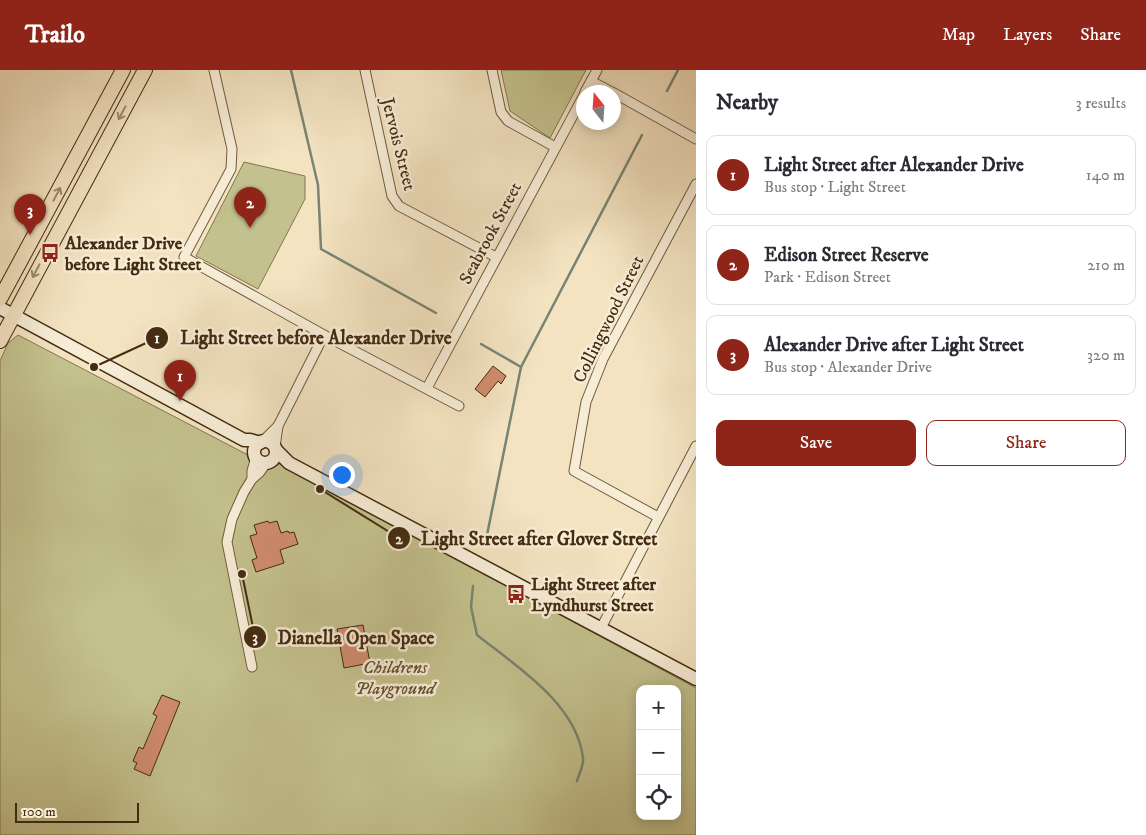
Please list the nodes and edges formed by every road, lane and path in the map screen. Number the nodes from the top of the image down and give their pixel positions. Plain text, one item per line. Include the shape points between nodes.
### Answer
1 (123, 70) edge
2 (145, 70) edge
3 (214, 70) edge
4 (365, 70) edge
5 (492, 70) edge
6 (597, 70) edge
7 (591, 81) junction
8 (589, 85) edge
9 (598, 85) edge
10 (621, 97) edge
11 (576, 109) edge
12 (696, 139) edge
13 (555, 147) junction
14 (696, 184) edge
15 (496, 257) junction
16 (0, 299) edge
17 (0, 308) edge
18 (13, 314) junction
19 (324, 335) junction
20 (0, 341) edge
21 (427, 388) junction
22 (459, 406) dead end
23 (696, 446) edge
24 (266, 452) junction
25 (658, 517) junction
26 (601, 628) junction
27 (252, 667) dead end
28 (696, 679) edge

16 -> 1 main road
2 -> 18 main road
3 - 19 street via 232,149 231,169 184,257
4 - 15 street, Jervois Street via 392,196 399,206
5 - 13 street via 502,112 508,121
6 - 7 street, Seabrook Street
7 - 8 street, Seabrook Street
7 - 9 street
10 - 12 street
11 - 13 street, Seabrook Street
13 - 15 street, Seabrook Street
14 - 25 street, Collingwood Street via 603,359 586,402 574,470
15 - 21 street, Seabrook Street
17 - 18 street
18 - 20 main road
18 - 24 street via 244,440 246,446
19 - 21 street
19 - 24 street
21 - 22 street
23 - 25 street
24 - 26 street
24 - 27 street via 252,471 252,479 232,519 227,542
25 - 26 street
26 - 28 street

